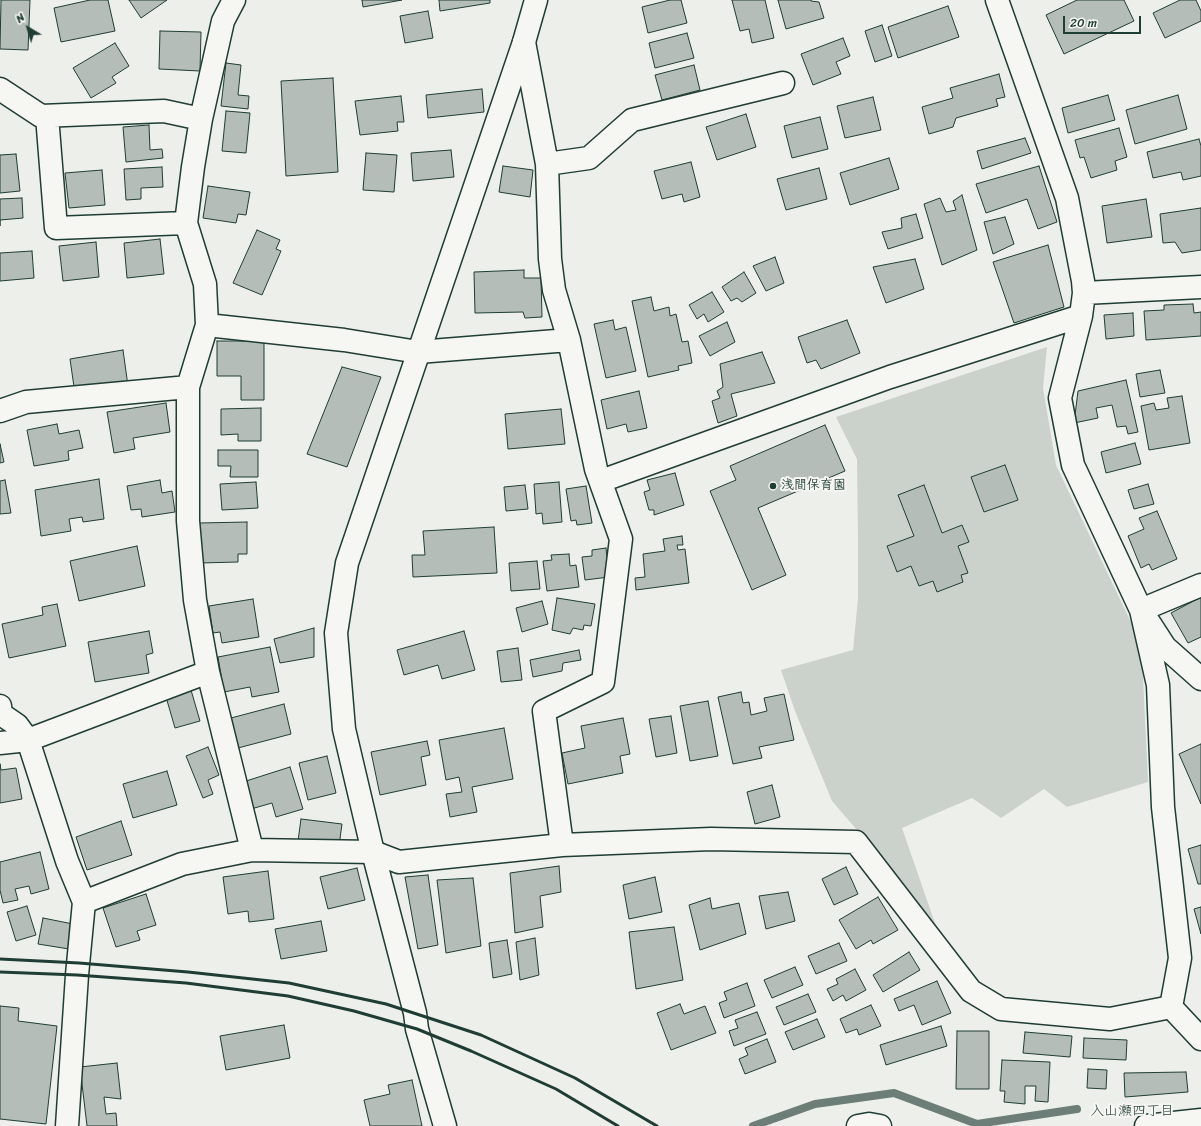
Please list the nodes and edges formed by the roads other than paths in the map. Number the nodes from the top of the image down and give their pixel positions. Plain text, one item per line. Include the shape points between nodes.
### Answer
1 (234, 0) edge
2 (997, 0) edge
3 (534, 3) edge
4 (524, 42) junction
5 (783, 83) dead end
6 (0, 89) edge
7 (47, 116) junction
8 (201, 119) junction
9 (547, 164) junction
10 (186, 223) junction
11 (1201, 287) edge
12 (1084, 293) junction
13 (1081, 316) junction
14 (207, 325) junction
15 (569, 340) junction
16 (418, 352) junction
17 (188, 387) junction
18 (0, 411) edge
19 (600, 481) junction
20 (1201, 585) edge
21 (1141, 610) junction
22 (208, 672) junction
23 (1201, 678) edge
24 (0, 706) edge
25 (28, 740) junction
26 (0, 743) edge
27 (562, 845) junction
28 (252, 850) junction
29 (373, 852) junction
30 (84, 902) junction
31 (1171, 1007) junction
32 (1201, 1039) edge
33 (1201, 1120) edge
34 (67, 1126) edge
35 (445, 1126) edge
36 (858, 1126) edge
37 (880, 1126) edge
38 (1146, 1126) edge

1 - 8 street via 223,21
2 - 12 street via 1067,198
3 - 4 street
4 - 9 street
4 - 16 street
5 - 9 street via 632,120 589,158
6 - 7 street via 41,116
7 - 8 street via 164,111
7 - 10 street via 56,228
8 - 10 street
9 - 15 street via 550,259 554,290
10 - 14 street via 205,284
11 - 12 street
12 - 13 street
13 - 19 street via 890,377
13 - 21 street via 1060,398 1073,465
14 - 16 street via 344,340
14 - 17 street
15 - 16 street
15 - 19 street
16 - 29 street via 347,563 336,633 344,729
17 - 18 street via 26,402
17 - 22 street via 188,521 195,600
19 - 27 street via 621,539 603,682 544,711
20 - 21 street
21 - 23 street via 1165,647
21 - 31 street via 1158,685 1163,807 1180,958
22 - 25 street
22 - 28 street
24 - 25 street via 2,714 17,725
25 - 26 street
25 - 30 street via 67,861
27 - 29 street via 399,862
27 - 31 street via 712,839 856,842 971,991 1001,1009 1110,1019
28 - 29 street
28 - 30 street via 182,864
29 - 35 street
30 - 34 street
31 - 32 street
33 - 38 street
36 - 37 street

